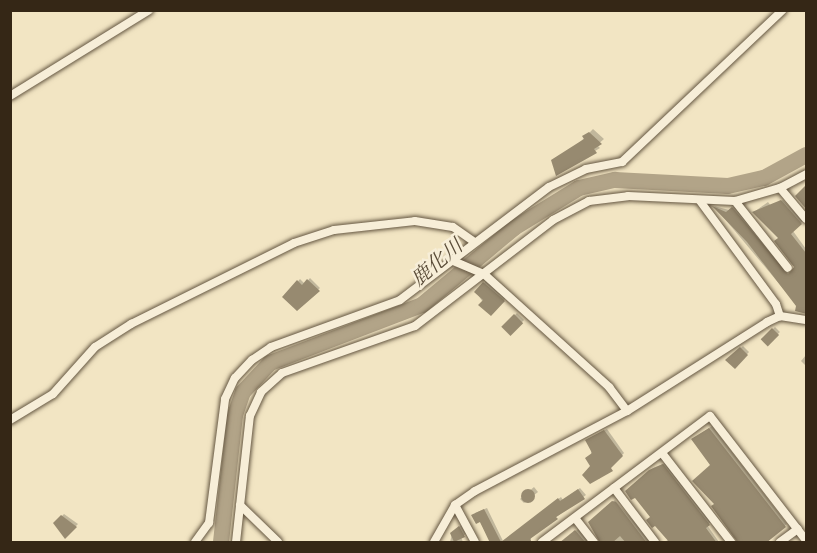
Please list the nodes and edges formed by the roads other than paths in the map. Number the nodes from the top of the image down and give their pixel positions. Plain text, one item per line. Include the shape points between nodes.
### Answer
1 (149, 10) edge
2 (783, 10) edge
3 (10, 96) edge
4 (807, 174) edge
5 (780, 188) junction
6 (700, 201) junction
7 (735, 201) junction
8 (807, 219) edge
9 (473, 241) junction
10 (453, 261) junction
11 (788, 268) dead end
12 (484, 274) junction
13 (780, 316) junction
14 (807, 320) edge
15 (627, 411) junction
16 (10, 420) edge
17 (662, 453) junction
18 (614, 489) junction
19 (240, 505) junction
20 (455, 505) junction
21 (575, 518) junction
22 (798, 529) junction
23 (807, 540) edge
24 (436, 541) edge
25 (195, 543) edge
26 (236, 543) edge
27 (278, 543) edge
28 (475, 543) edge
29 (542, 543) edge
30 (594, 543) edge
31 (655, 543) edge
32 (731, 543) edge
33 (780, 543) edge

1 - 3 street
2 - 9 street via 622,162 568,176
4 - 5 street
5 - 7 street
5 - 8 street
6 - 7 street
6 - 12 street via 628,196 589,201 553,220
6 - 13 street via 776,304
7 - 11 street
9 - 10 street
9 - 16 street via 453,227 415,221 334,230 294,243 131,324 95,347 53,394
10 - 12 street
10 - 25 street via 415,291 382,310 271,347 235,378 225,399 209,524
12 - 15 street via 609,387
12 - 19 street via 415,326 289,370 267,385 250,416
13 - 14 street
13 - 15 street
15 - 20 street
17 - 18 street
17 - 22 street via 710,416
17 - 32 street
18 - 21 street
18 - 31 street
19 - 26 street
19 - 27 street
20 - 24 street
20 - 28 street
21 - 29 street
21 - 30 street
22 - 23 street
22 - 33 street

